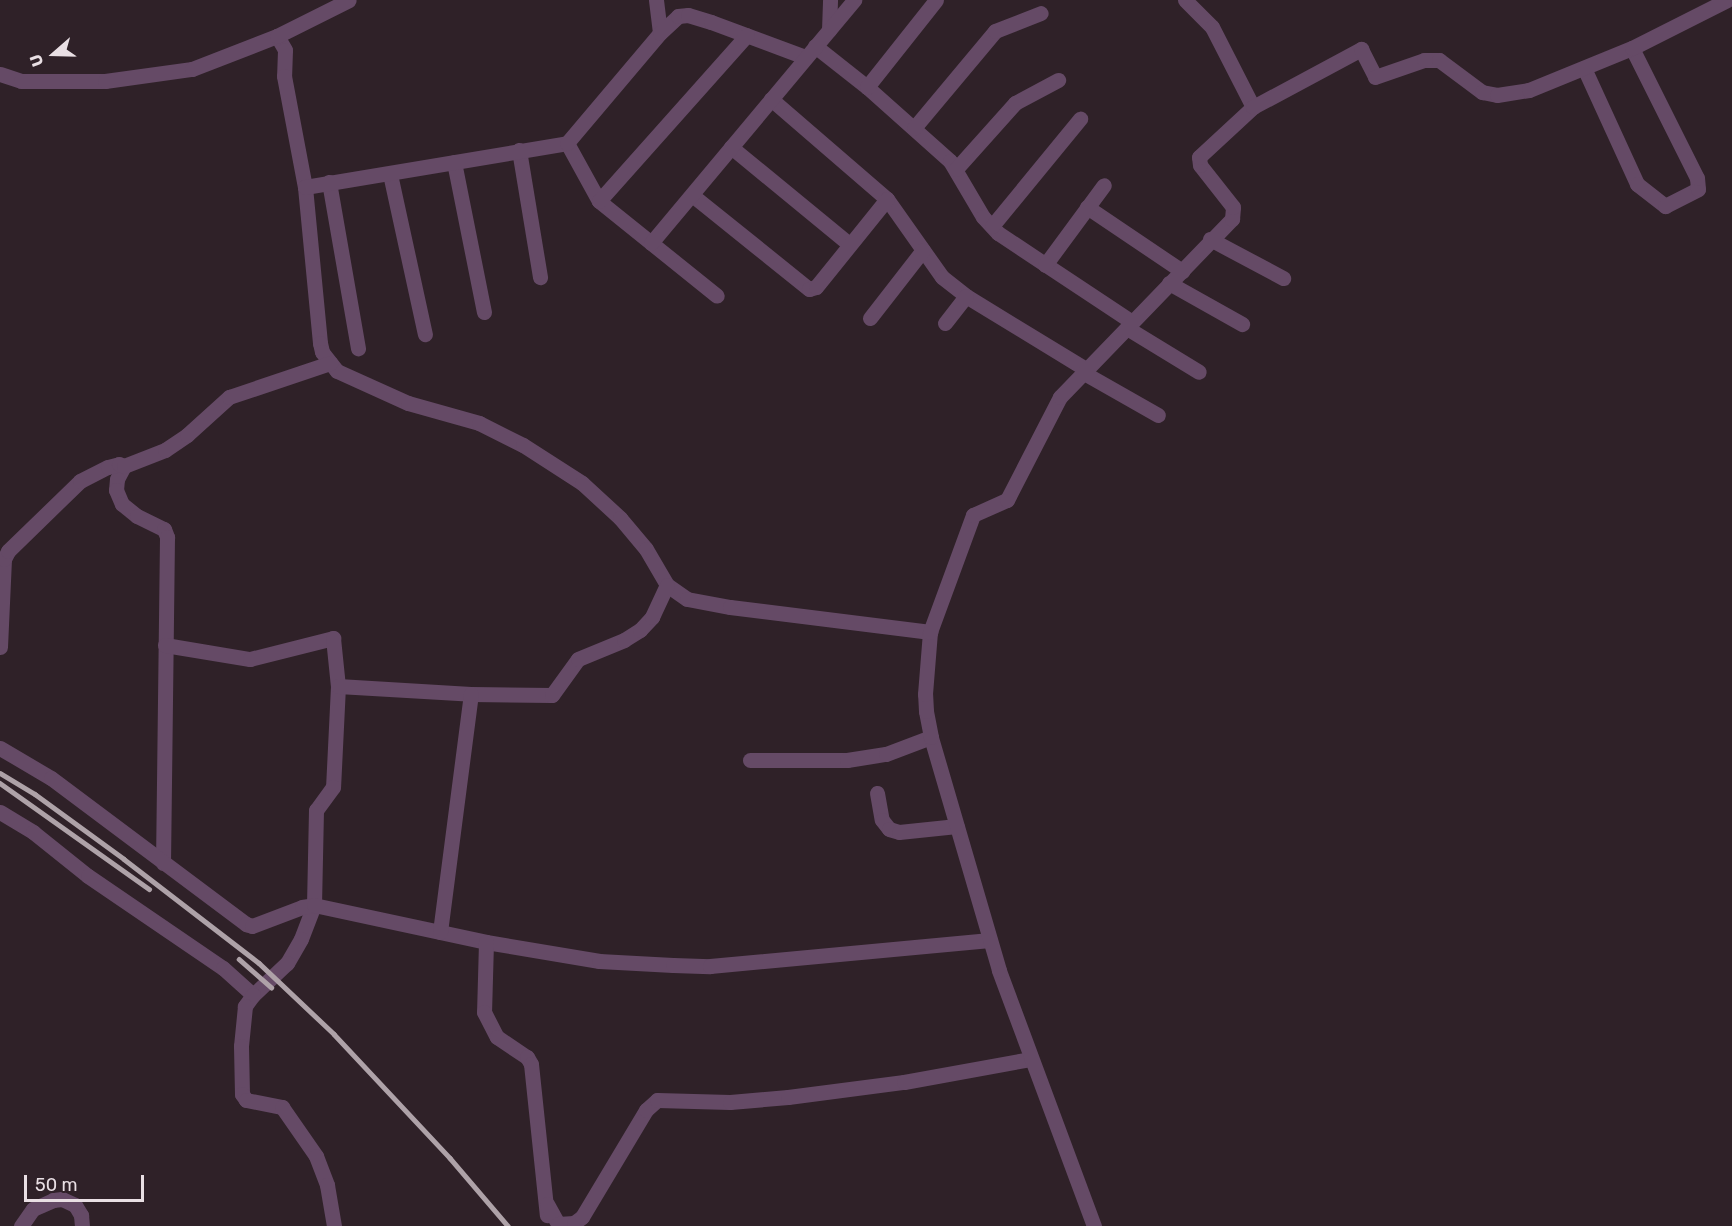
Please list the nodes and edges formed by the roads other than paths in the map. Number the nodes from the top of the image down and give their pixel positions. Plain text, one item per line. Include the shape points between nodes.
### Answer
1 (349, 0) edge
2 (656, 0) edge
3 (830, 0) edge
4 (854, 0) edge
5 (936, 0) edge
6 (1185, 0) edge
7 (1727, 0) edge
8 (1041, 13) dead end
9 (829, 30) junction
10 (660, 33) junction
11 (747, 35) junction
12 (277, 36) junction
13 (1632, 48) junction
14 (810, 51) junction
15 (1584, 68) junction
16 (0, 74) edge
17 (1058, 80) dead end
18 (867, 87) junction
19 (771, 99) junction
20 (1253, 107) junction
21 (1080, 119) dead end
22 (914, 128) junction
23 (567, 143) junction
24 (731, 147) junction
25 (519, 150) junction
26 (454, 162) junction
27 (956, 169) junction
28 (390, 174) junction
29 (329, 182) junction
30 (1104, 184) dead end
31 (305, 187) junction
32 (692, 195) junction
33 (887, 198) junction
34 (599, 201) junction
35 (1087, 207) junction
36 (992, 226) junction
37 (1210, 239) junction
38 (651, 243) junction
39 (849, 244) junction
40 (923, 250) junction
41 (1045, 265) junction
42 (1182, 271) junction
43 (540, 277) dead end
44 (1283, 278) dead end
45 (1169, 283) junction
46 (717, 296) dead end
47 (966, 296) junction
48 (484, 312) dead end
49 (870, 318) dead end
50 (945, 323) dead end
51 (1242, 324) dead end
52 (1130, 325) junction
53 (425, 334) dead end
54 (358, 349) dead end
55 (330, 363) junction
56 (1085, 371) junction
57 (1199, 372) dead end
58 (1158, 416) dead end
59 (124, 466) junction
60 (667, 585) junction
61 (930, 632) junction
62 (165, 645) junction
63 (0, 647) edge
64 (338, 686) junction
65 (471, 694) junction
66 (931, 737) junction
67 (0, 748) edge
68 (750, 759) dead end
69 (877, 793) dead end
70 (0, 812) edge
71 (957, 826) junction
72 (163, 863) junction
73 (314, 905) junction
74 (440, 932) junction
75 (990, 940) junction
76 (486, 942) junction
77 (253, 995) junction
78 (1030, 1059) junction
79 (547, 1204) junction
80 (21, 1226) edge
81 (82, 1226) edge
82 (334, 1226) edge
83 (548, 1226) edge
84 (1094, 1226) edge

1 - 12 street
2 - 10 street
3 - 9 street
4 - 9 street
5 - 18 street
6 - 20 street via 1212,27
7 - 13 street
8 - 22 street via 995,32
9 - 14 street
10 - 11 street via 678,16 688,15
10 - 23 street
11 - 14 street
11 - 34 street
12 - 16 street via 209,65 170,74 105,81 21,81
12 - 31 street via 285,50 284,76
13 - 15 street
13 - 15 street via 1697,178 1698,189 1665,206 1637,184
14 - 18 street
14 - 19 street
15 - 20 street via 1529,90 1497,95 1482,92 1439,60 1424,60 1375,77 1360,49
17 - 27 street via 1016,103
18 - 22 street
19 - 24 street
19 - 33 street
20 - 37 street via 1199,157 1200,165 1234,211 1232,219
21 - 36 street
22 - 27 street
23 - 25 street
23 - 34 street
24 - 32 street
24 - 39 street
25 - 26 street
25 - 43 street
26 - 28 street
26 - 48 street
27 - 36 street
28 - 29 street
28 - 53 street
29 - 31 street
29 - 54 street
30 - 35 street
31 - 55 street via 320,343
32 - 38 street
32 - 39 street via 809,289 816,287
33 - 39 street
33 - 40 street
34 - 38 street
35 - 41 street
35 - 42 street
36 - 41 street
37 - 42 street
37 - 44 street
38 - 46 street
40 - 47 street via 942,277
40 - 49 street
41 - 52 street
42 - 45 street
45 - 51 street
45 - 52 street
47 - 50 street
47 - 56 street
52 - 56 street
52 - 57 street
55 - 59 street via 229,397 178,442
55 - 60 street via 337,371 389,395 502,433 582,483 635,535
56 - 58 street
56 - 61 street via 1060,397 1007,500 973,515
59 - 62 street via 116,490 122,504 164,529 167,537
59 - 63 street via 108,467 80,481 8,551 4,560
60 - 61 street via 687,599 730,608
60 - 65 street via 652,617 640,630 578,659 552,695
61 - 66 street via 925,694
62 - 64 street via 250,659 333,638
62 - 72 street
64 - 65 street
64 - 73 street via 333,787 316,810
65 - 74 street
66 - 68 street via 886,754 847,760
66 - 71 street
67 - 72 street via 51,777
69 - 71 street via 882,820 889,829 899,832
70 - 77 street via 223,968
71 - 75 street
72 - 73 street via 246,924 257,925
73 - 74 street
73 - 77 street via 287,963
74 - 76 street
75 - 76 street via 710,966 617,963
75 - 78 street
76 - 79 street via 484,1012 497,1037 531,1064
77 - 82 street via 245,1006 242,1094 246,1100 282,1107 289,1116 316,1156 327,1185
78 - 79 street via 904,1082 788,1097 730,1102 657,1100 646,1110 582,1217 574,1223 558,1224
78 - 84 street
79 - 83 street
80 - 81 street via 33,1209 62,1199 75,1205

